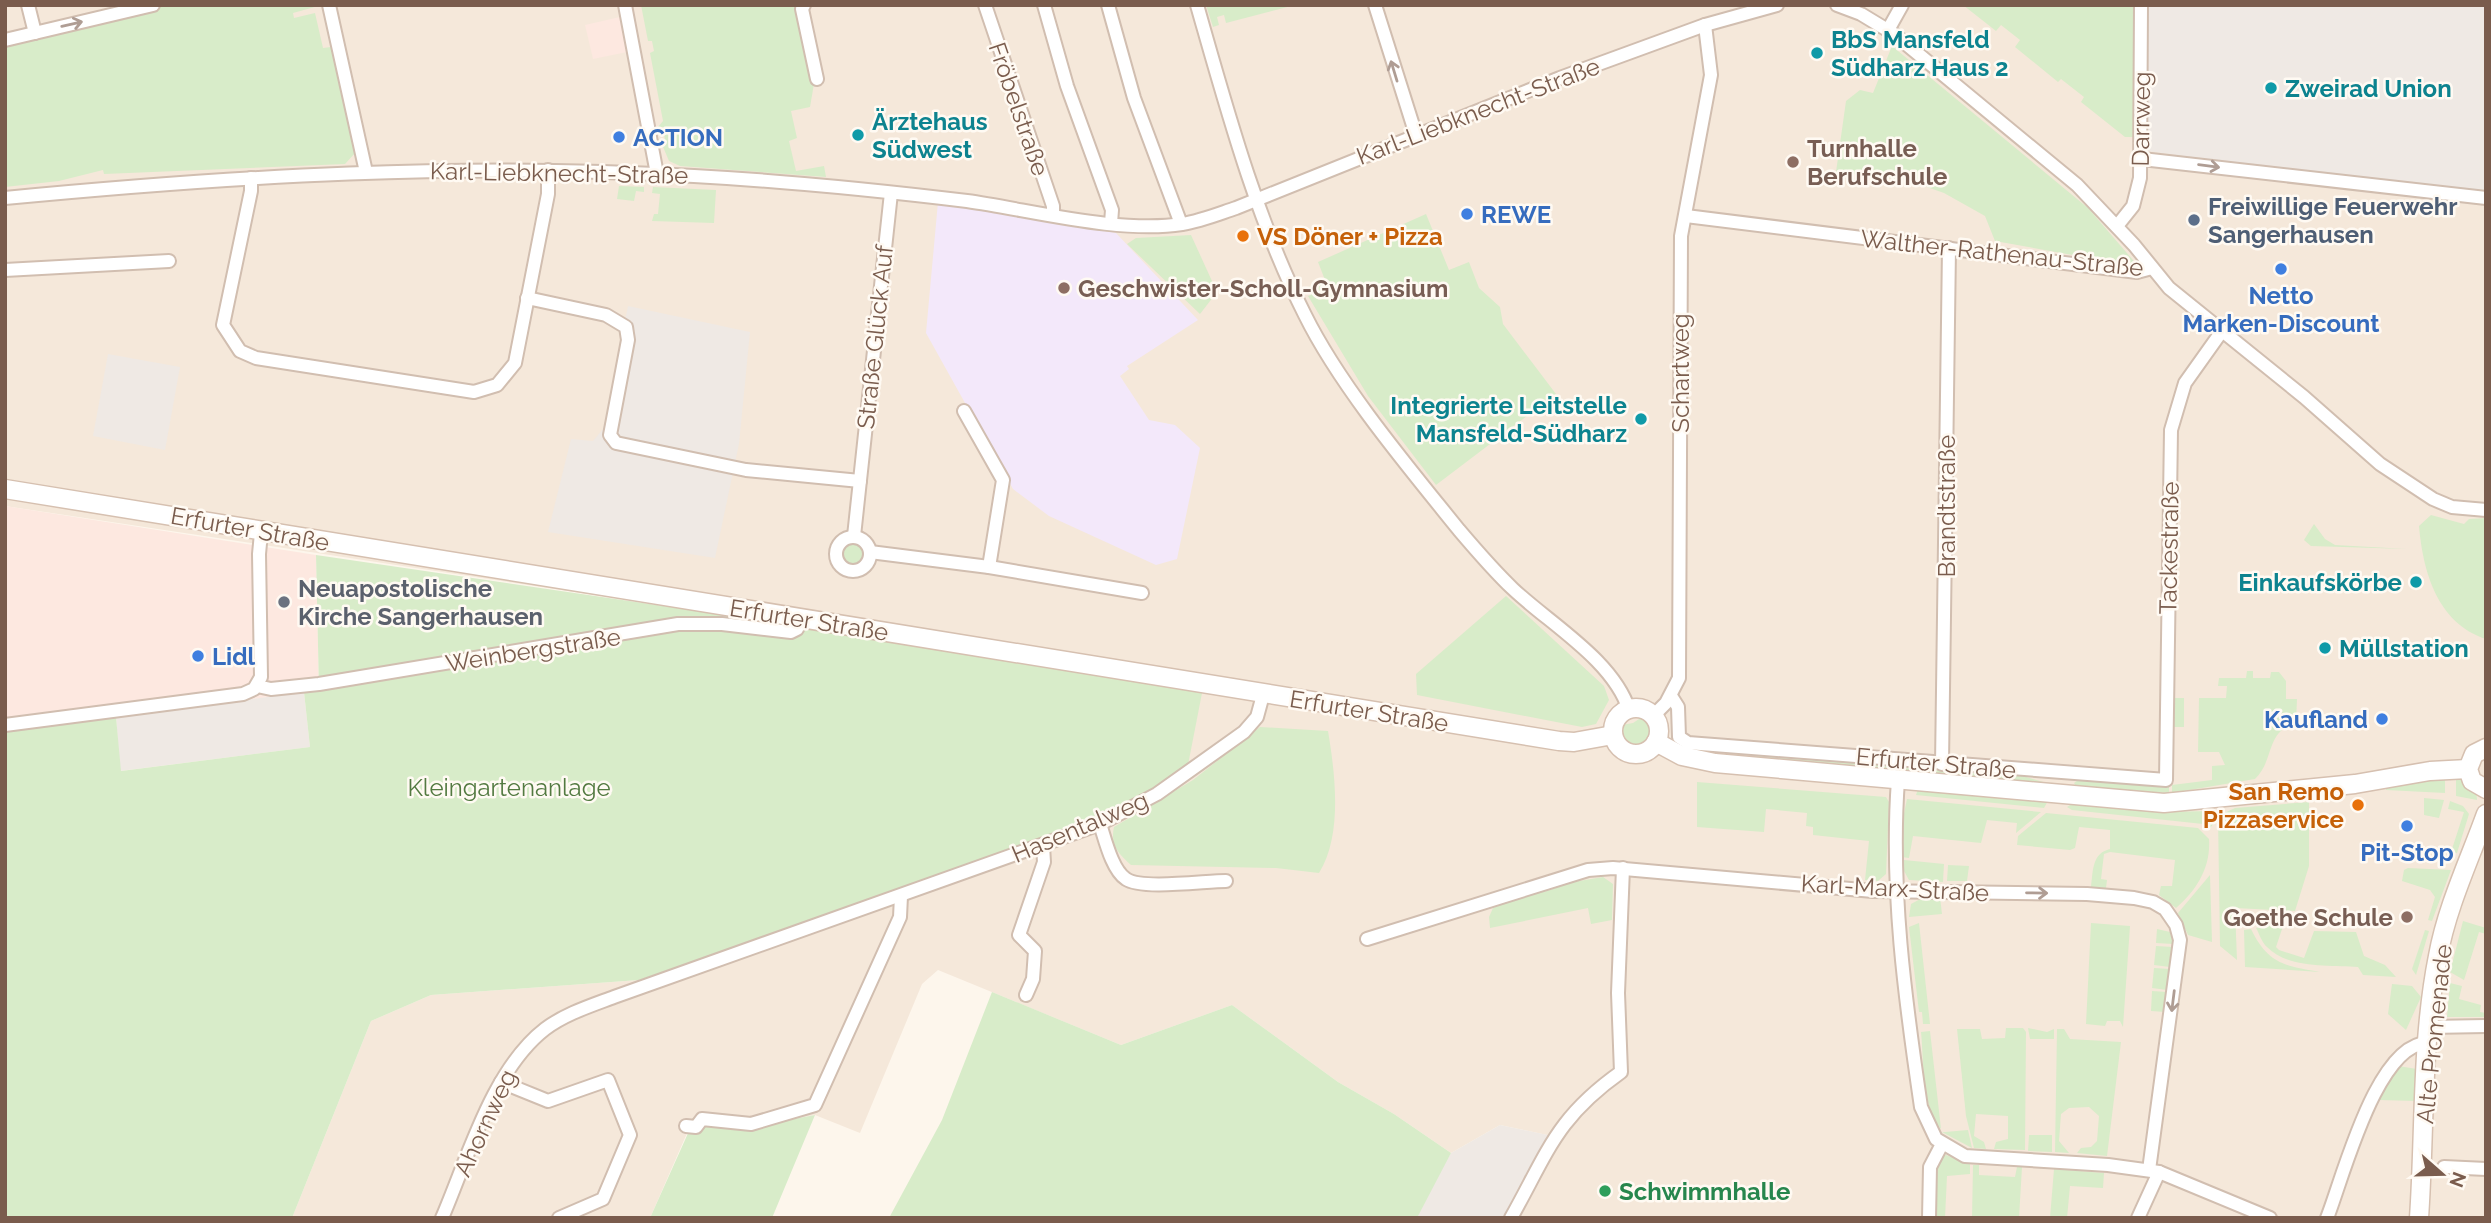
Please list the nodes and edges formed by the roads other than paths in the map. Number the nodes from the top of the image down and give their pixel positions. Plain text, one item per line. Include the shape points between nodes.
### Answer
1 (28, 5) edge
2 (153, 5) edge
3 (329, 5) edge
4 (625, 5) edge
5 (804, 5) edge
6 (985, 5) edge
7 (1044, 5) edge
8 (1108, 5) edge
9 (1197, 5) edge
10 (1375, 5) edge
11 (1777, 5) edge
12 (1837, 5) edge
13 (1902, 5) edge
14 (2141, 5) edge
15 (1753, 9) edge
16 (1705, 25) junction
17 (1888, 30) junction
18 (35, 33) junction
19 (5, 40) edge
20 (817, 79) dead end
21 (1416, 135) junction
22 (2142, 159) junction
23 (548, 170) junction
24 (366, 172) junction
25 (656, 174) junction
26 (251, 178) junction
27 (891, 193) junction
28 (5, 198) edge
29 (2486, 198) edge
30 (1256, 199) junction
31 (1053, 213) junction
32 (1686, 216) junction
33 (1111, 223) junction
34 (1181, 224) junction
35 (2117, 226) junction
36 (1949, 248) junction
37 (169, 261) dead end
38 (2152, 268) junction
39 (5, 271) edge
40 (527, 299) junction
41 (2222, 331) junction
42 (964, 411) dead end
43 (860, 481) junction
44 (5, 489) edge
45 (2486, 510) edge
46 (261, 533) junction
47 (854, 536) junction
48 (870, 552) junction
49 (989, 567) junction
50 (1142, 593) dead end
51 (802, 618) junction
52 (257, 686) junction
53 (1263, 695) junction
54 (1671, 696) junction
55 (1629, 709) junction
56 (1653, 716) junction
57 (5, 725) edge
58 (1613, 735) junction
59 (1656, 742) junction
60 (2486, 748) edge
61 (1942, 764) junction
62 (2468, 769) junction
63 (2071, 774) junction
64 (1898, 780) junction
65 (2166, 780) joint
66 (2486, 789) edge
67 (2070, 795) junction
68 (2486, 814) edge
69 (1100, 824) junction
70 (1043, 846) junction
71 (1623, 868) junction
72 (1226, 881) dead end
73 (1896, 892) junction
74 (901, 896) junction
75 (1367, 939) dead end
76 (652, 984) joint
77 (1026, 995) dead end
78 (2486, 1026) edge
79 (2429, 1035) junction
80 (501, 1082) junction
81 (686, 1126) dead end
82 (1942, 1144) junction
83 (2444, 1167) dead end
84 (2486, 1169) edge
85 (2154, 1171) junction
86 (442, 1218) edge
87 (559, 1218) edge
88 (1511, 1218) edge
89 (1929, 1218) edge
90 (2138, 1218) edge
91 (2270, 1218) edge
92 (2327, 1218) edge
93 (2419, 1218) edge

1 - 18 street
18 -> 2 street
3 - 24 street
4 - 25 street
5 - 20 street
6 - 31 street, Fröbelstraße
7 - 33 street via 1067,86 1112,210
8 - 34 street via 1134,98
9 - 30 street
21 -> 10 street
11 - 15 street, Karl-Liebknecht-Straße
12 - 17 street
13 - 17 street
14 - 22 street, Darrweg
15 - 16 street, Karl-Liebknecht-Straße
16 - 21 street, Karl-Liebknecht-Straße
16 - 32 street, Schartweg via 1710,75
17 - 35 street via 2077,185
18 - 19 street
21 - 30 street, Karl-Liebknecht-Straße
22 -> 29 street
22 - 35 street, Darrweg via 2133,206
23 - 24 street, Karl-Liebknecht-Straße
23 - 25 street, Karl-Liebknecht-Straße
23 - 40 street
24 - 26 street, Karl-Liebknecht-Straße
25 - 27 street, Karl-Liebknecht-Straße
26 - 28 street, Karl-Liebknecht-Straße
26 - 40 street via 223,325 240,351 256,358 479,392 497,385 512,368
27 - 31 street, Karl-Liebknecht-Straße
27 - 43 street, Straße Glück Auf
30 - 34 street, Karl-Liebknecht-Straße
30 - 55 street via 1306,318 1362,405 1461,532 1511,587 1608,672
31 - 33 street, Karl-Liebknecht-Straße
32 - 36 street, Walther-Rathenau-Straße
32 - 54 street, Schartweg via 1681,242 1679,678
33 - 34 street, Karl-Liebknecht-Straße
35 - 38 street
36 - 38 street, Walther-Rathenau-Straße via 2137,272
36 - 61 street, Brandtstraße
37 - 39 street
38 - 41 street, Walther-Rathenau-Straße
40 - 43 street via 604,314 626,327 628,339 611,439 624,446 746,470
41 - 45 street, Walther-Rathenau-Straße via 2404,482 2452,507
41 - 65 street, Tackestraße via 2185,383 2171,430
42 - 49 street via 1003,480
43 - 47 street, Straße Glück Auf
44 - 46 main road, Erfurter Straße
46 - 51 main road, Erfurter Straße
46 - 52 street via 261,672
47 - 48 street via 866,542
47 - 48 street, Straße Glück Auf via 837,548 837,561 843,568 860,570
48 - 49 street
49 - 50 street
51 - 52 street, Weinbergstraße via 791,632 678,624 332,682 271,689
51 - 53 main road, Erfurter Straße
52 - 57 street, Weinbergstraße via 243,694
53 - 58 main road, Erfurter Straße via 1559,741
53 - 69 street, Hasentalweg via 1257,717 1237,737 1157,794
54 - 56 street, Schartweg
54 - 61 street, Erfurter Straße via 1678,707 1679,737 1688,743
55 - 56 main road via 1642,709
55 - 58 main road via 1616,719
56 - 59 main road via 1658,727
58 - 59 main road via 1620,747 1632,754 1644,752
59 - 64 main road, Erfurter Straße via 1682,756 1706,761
60 - 62 main road via 2474,754
61 - 63 street, Erfurter Straße
62 - 66 main road via 2474,783
62 - 67 main road, Erfurter Straße via 2188,803
63 - 65 street, Erfurter Straße
63 - 67 street
64 - 67 main road, Erfurter Straße
64 - 73 street
68 - 79 main road, Alte Promenade via 2442,939
69 - 70 street, Hasentalweg
69 - 72 street via 1118,870 1128,880 1147,884
70 - 74 street, Hasentalweg
70 - 77 street via 1044,862 1018,936 1035,951 1033,979
71 - 73 street, Karl-Marx-Straße
71 - 75 street, Karl-Marx-Straße via 1588,870
71 - 88 street via 1618,985 1621,1072 1575,1109 1560,1128
73 - 82 street via 1921,1107
73 -> 85 street, Karl-Marx-Straße via 2087,894 2149,900 2170,915 2180,945
74 - 76 street, Hasentalweg
74 - 81 street via 900,917 815,1105 751,1124 710,1118 696,1127
76 - 80 street, Ahornweg via 556,1022 520,1054
78 - 79 street
79 - 92 street via 2403,1051 2378,1090 2356,1135
79 - 93 main road, Alte Promenade
80 - 86 street, Ahornweg
80 - 87 street via 548,1101 608,1080 624,1115 630,1135 603,1199
82 - 85 street via 1972,1157
82 - 89 street via 1930,1167
83 - 84 street
85 - 90 street, Karl-Marx-Straße
85 - 91 street

